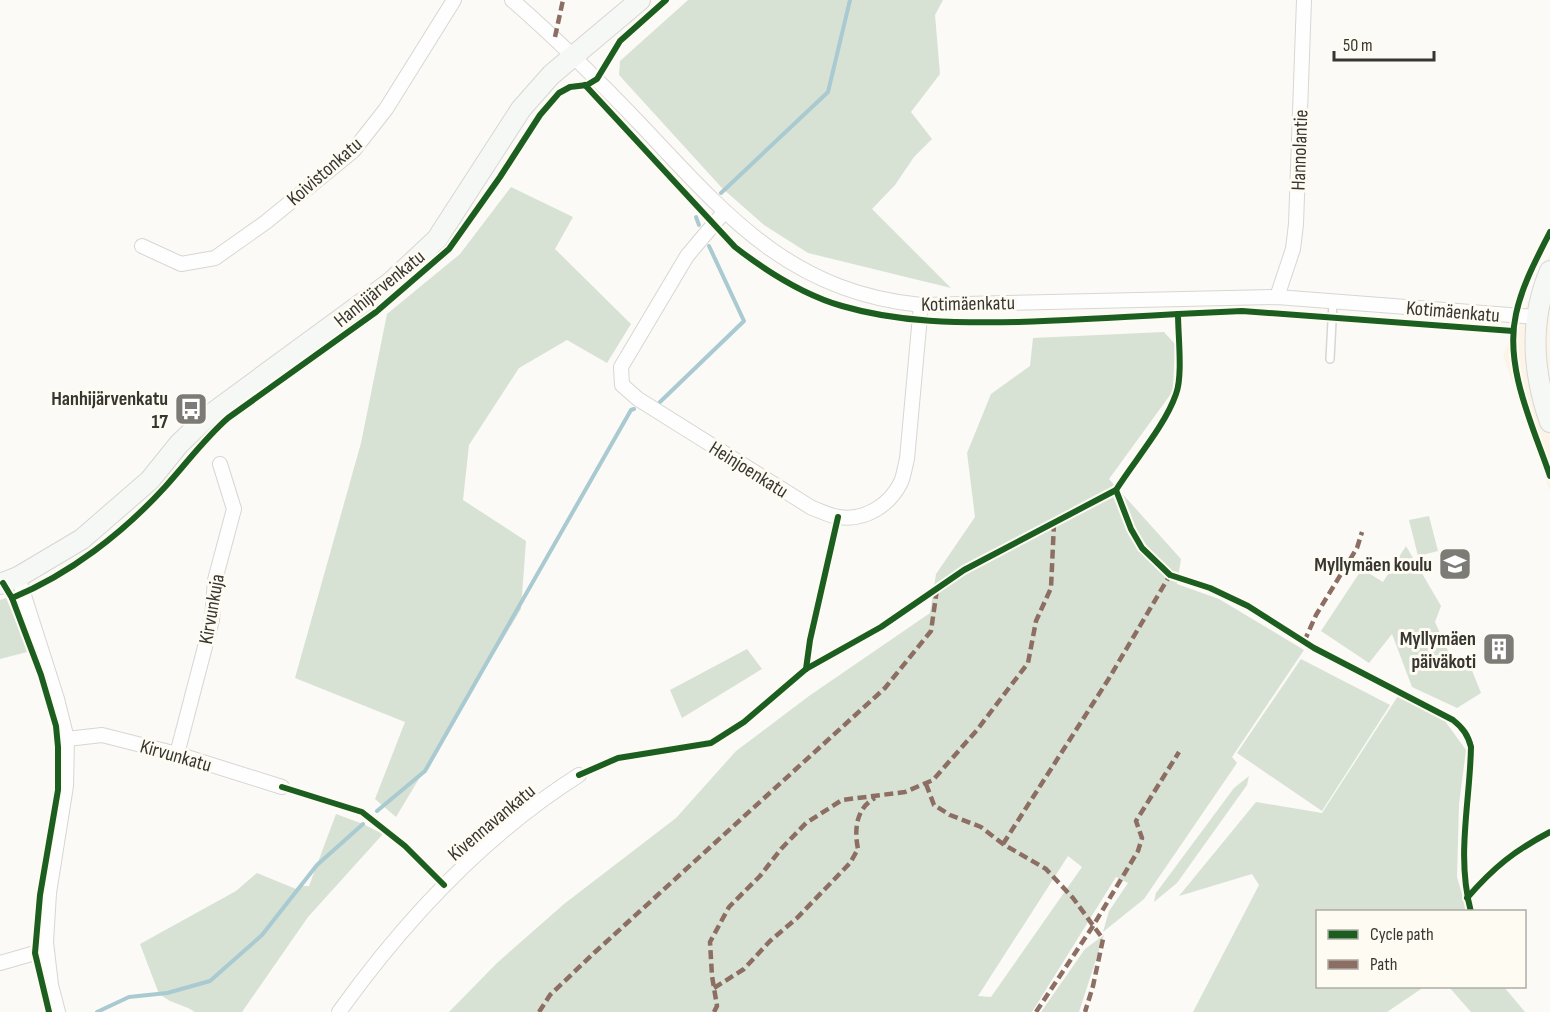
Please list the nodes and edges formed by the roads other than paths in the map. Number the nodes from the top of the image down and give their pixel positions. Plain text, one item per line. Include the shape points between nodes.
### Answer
1 (454, 0) edge
2 (512, 0) edge
3 (640, 0) edge
4 (1304, 0) edge
5 (575, 56) junction
6 (724, 212) junction
7 (142, 246) dead end
8 (1550, 271) edge
9 (1277, 297) junction
10 (1333, 302) junction
11 (921, 305) junction
12 (1536, 317) junction
13 (1330, 358) dead end
14 (1550, 422) edge
15 (220, 464) dead end
16 (9, 580) edge
17 (67, 739) junction
18 (177, 754) junction
19 (579, 775) dead end
20 (282, 787) dead end
21 (46, 952) junction
22 (0, 963) edge
23 (58, 1012) edge
24 (339, 1012) edge

1 - 7 street, Koivistonkatu via 386,109 353,151 266,222 215,258 181,264
2 - 5 street, Kotimäenkatu
3 - 5 street, Hanhijärvenkatu
4 - 9 street, Hannolantie via 1295,232
5 - 6 street, Kotimäenkatu
5 - 16 street, Hanhijärvenkatu via 551,75 521,110 437,239 420,257 207,417 178,444 150,480 82,538
6 - 11 street, Kotimäenkatu via 774,252 811,274 889,302
6 - 11 street, Heinjoenkatu via 687,256 621,367 622,385 638,399 812,508 838,517 872,513 900,483 908,459
8 - 12 street
9 - 10 street, Kotimäenkatu
9 - 11 street, Kotimäenkatu
10 - 12 street, Kotimäenkatu
10 - 13 lane
12 - 14 street via 1538,377
15 - 18 street, Kirvunkuja via 234,509 215,580 212,620
16 - 17 street via 57,699
17 - 18 street, Kirvunkatu via 102,735
17 - 21 street via 66,786 49,893
18 - 20 street, Kirvunkatu
19 - 24 street, Kivennavankatu via 497,835 444,885 410,921
21 - 22 street
21 - 23 street

